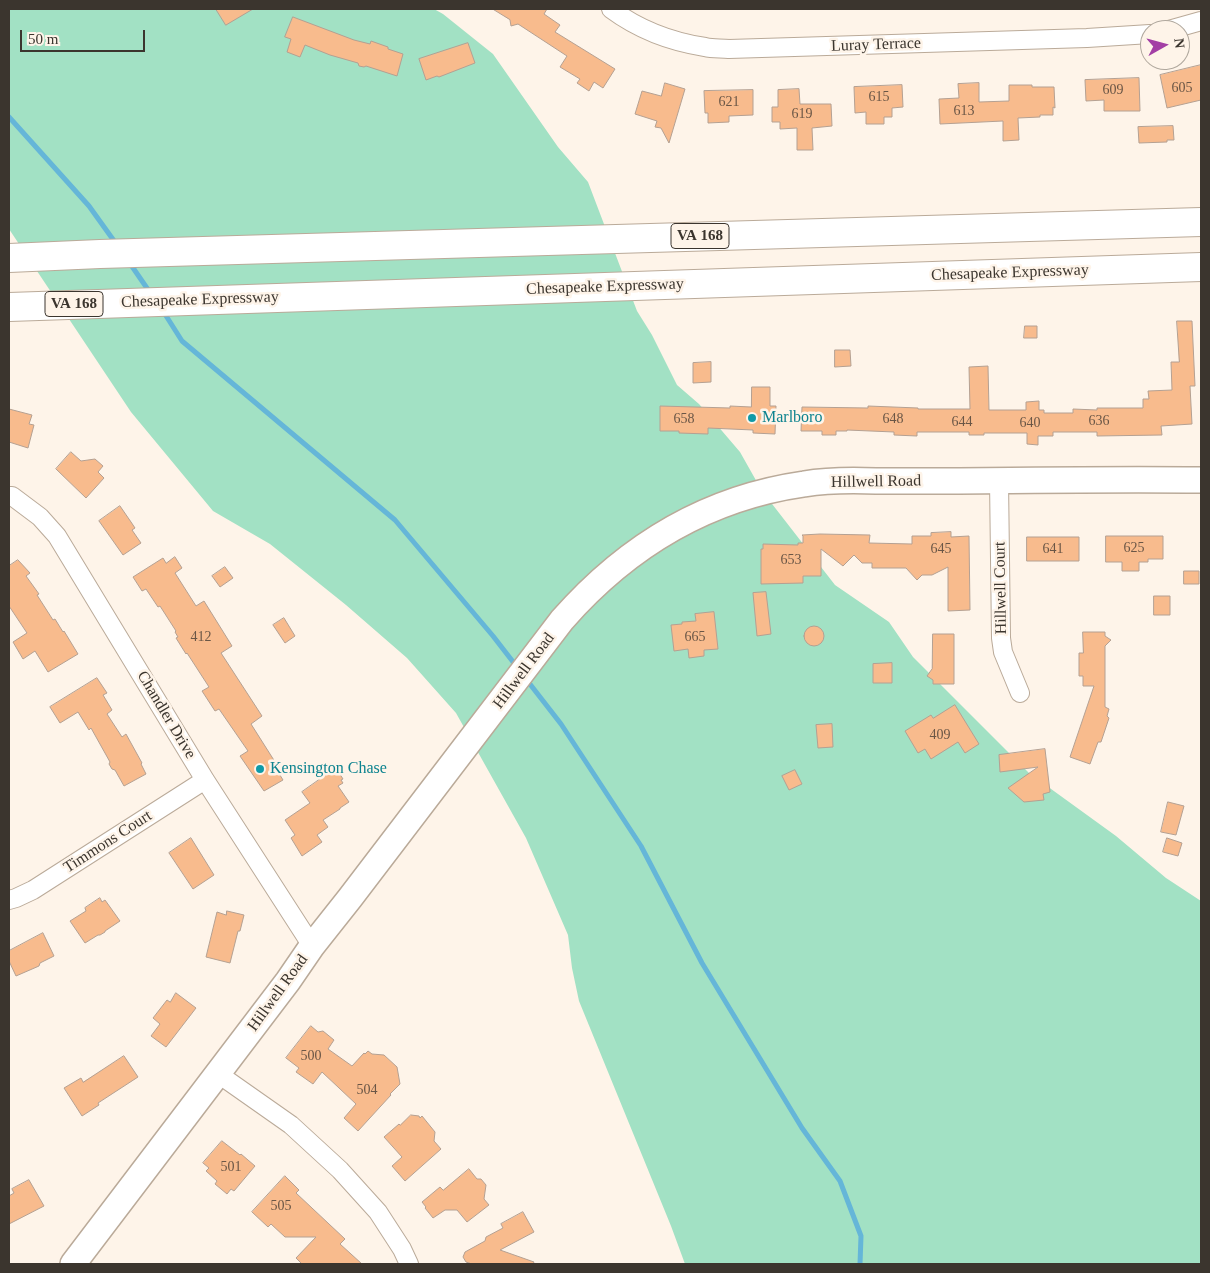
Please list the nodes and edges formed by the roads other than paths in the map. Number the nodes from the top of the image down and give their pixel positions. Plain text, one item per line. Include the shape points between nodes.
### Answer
1 (611, 9) edge
2 (1140, 35) edge
3 (1201, 222) edge
4 (9, 258) edge
5 (1201, 267) edge
6 (9, 307) edge
7 (999, 480) junction
8 (1201, 480) edge
9 (9, 496) edge
10 (1020, 693) dead end
11 (205, 780) junction
12 (9, 900) edge
13 (312, 946) junction
14 (217, 1073) junction
15 (73, 1264) edge
16 (408, 1264) edge

1 - 2 street, Luray Terrace via 667,38 729,49
3 - 4 highway, VA 168
5 - 6 highway, Chesapeake Expressway / VA 168
7 - 8 street, Hillwell Road
7 - 10 street, Hillwell Court via 1001,638 1003,652
7 - 13 street, Hillwell Road via 805,483 760,492 717,507 658,536 620,563 562,620
9 - 11 street, Chandler Drive via 40,516 57,536
11 - 12 street, Timmons Court via 33,890
11 - 13 street, Chandler Drive
13 - 14 street, Hillwell Road
14 - 15 street, Hillwell Road
14 - 16 street via 291,1125 340,1170 378,1212 402,1248

